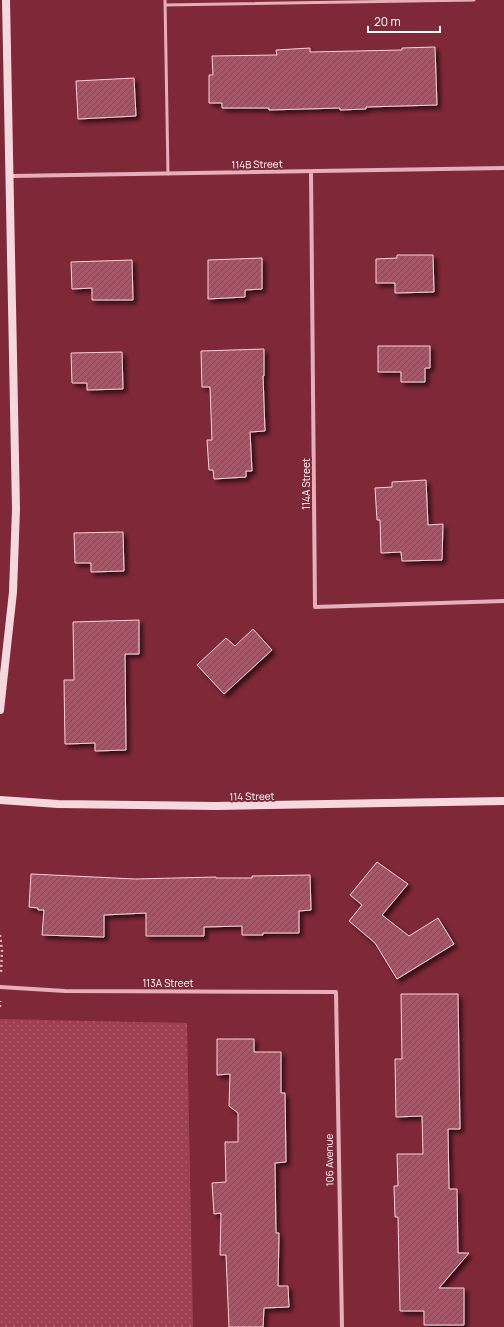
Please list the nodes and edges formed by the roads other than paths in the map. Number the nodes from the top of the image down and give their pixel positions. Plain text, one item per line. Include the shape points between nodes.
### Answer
1 (6, 0) edge
2 (165, 0) edge
3 (474, 0) edge
4 (165, 5) junction
5 (504, 168) edge
6 (311, 172) junction
7 (168, 174) junction
8 (11, 176) junction
9 (504, 601) edge
10 (0, 710) edge
11 (0, 800) edge
12 (504, 801) edge
13 (0, 987) edge
14 (336, 992) joint
15 (342, 1327) edge

1 - 8 street
2 - 4 lane
3 - 4 lane
4 - 7 lane
5 - 6 street, 114B Street
6 - 7 street, 114B Street
6 - 9 street, 114A Street via 315,607
7 - 8 street, 114B Street
8 - 10 street via 16,509 14,592
11 - 12 street, 114 Street via 58,804 216,806
13 - 14 street, 113A Street via 65,991
14 - 15 street, 106 Avenue

